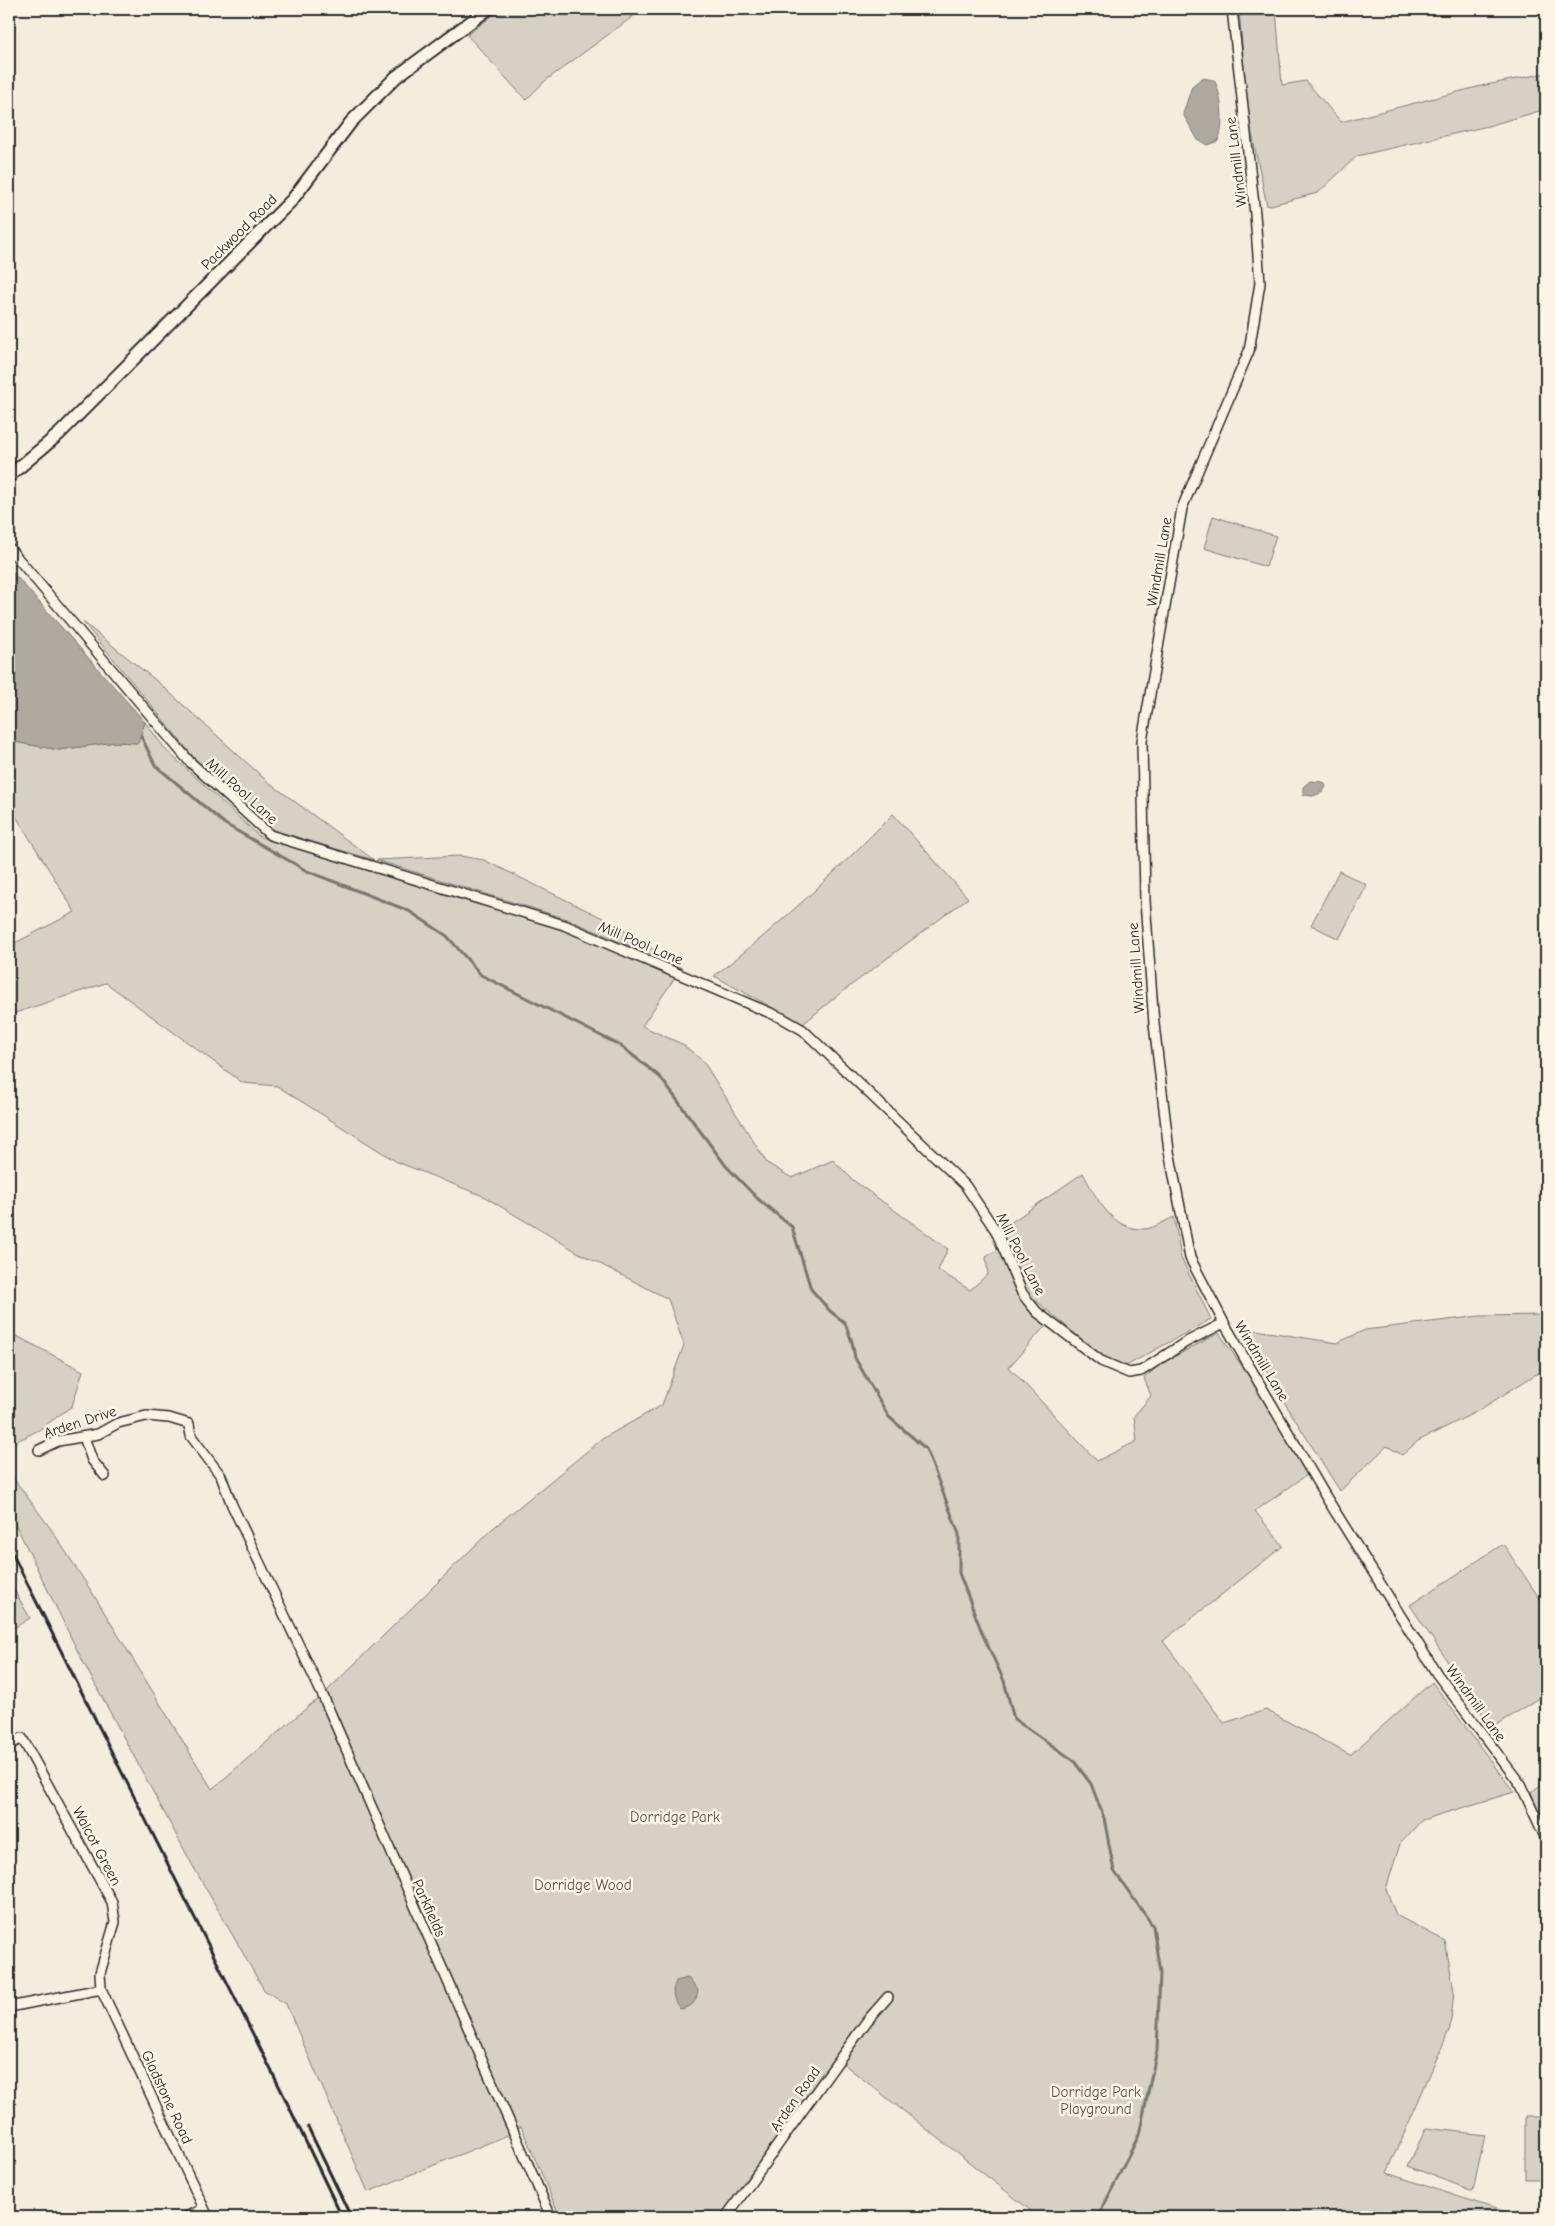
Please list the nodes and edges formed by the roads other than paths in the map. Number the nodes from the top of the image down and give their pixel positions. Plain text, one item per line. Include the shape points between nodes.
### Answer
1 (488, 9) edge
2 (1232, 9) edge
3 (9, 476) edge
4 (9, 548) edge
5 (1224, 1323) junction
6 (84, 1437) junction
7 (39, 1450) dead end
8 (219, 1473) joint
9 (105, 1476) dead end
10 (9, 1744) edge
11 (1546, 1839) edge
12 (101, 1989) junction
13 (888, 1997) dead end
14 (9, 2007) edge
15 (206, 2213) edge
16 (186, 2217) edge
17 (551, 2217) edge
18 (726, 2217) edge

1 - 3 street, Packwood Road via 414,62 351,121 292,200 59,434
2 - 5 street, Windmill Lane via 1256,214 1260,283 1249,351 1182,508 1142,741 1145,901 1154,1024 1169,1151 1190,1258
4 - 5 street, Mill Pool Lane via 189,762 270,835 564,925 782,1018 803,1030 965,1185 996,1231 1022,1293 1037,1312 1112,1367 1129,1373 1141,1371 1186,1342
5 - 11 street, Windmill Lane via 1326,1497 1437,1674 1521,1785
6 - 7 street, Arden Drive via 58,1441
6 - 8 street, Arden Drive via 146,1416 170,1418 189,1424 191,1436
6 - 9 street via 92,1460
8 - 17 street, Parkfields via 323,1696
10 - 12 street, Walcot Green via 22,1738 112,1902 115,1922 100,1974
12 - 14 street
12 - 15 street, Gladstone Road
13 - 18 street, Arden Road via 867,2021
15 - 16 street

